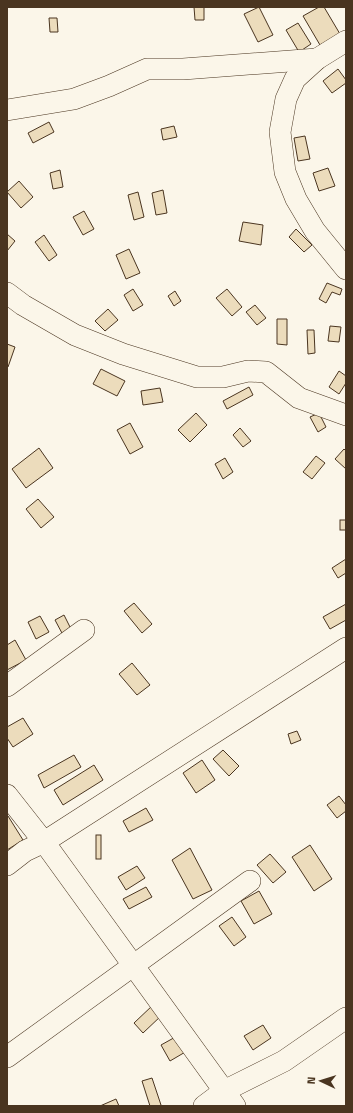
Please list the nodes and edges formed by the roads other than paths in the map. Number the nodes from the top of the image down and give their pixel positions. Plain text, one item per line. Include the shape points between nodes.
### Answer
1 (346, 41) edge
2 (317, 59) junction
3 (7, 110) edge
4 (346, 269) edge
5 (7, 293) edge
6 (346, 414) edge
7 (84, 630) dead end
8 (346, 648) edge
9 (7, 686) edge
10 (7, 795) edge
11 (44, 842) junction
12 (7, 865) edge
13 (250, 882) dead end
14 (133, 966) junction
15 (346, 1018) edge
16 (7, 1057) edge
17 (230, 1098) edge
18 (204, 1106) edge

1 - 2 street
2 - 3 street via 184,69 147,69 74,99
2 - 4 street via 295,79 286,99 280,132 285,172 296,199 314,231
5 - 6 street via 75,335 123,354 197,377 223,376 248,371 266,372 299,398
7 - 9 street
8 - 11 street
10 - 11 street
11 - 12 street via 25,851
11 - 14 street
13 - 14 street
14 - 16 street
14 - 17 street
15 - 17 street
17 - 18 street

